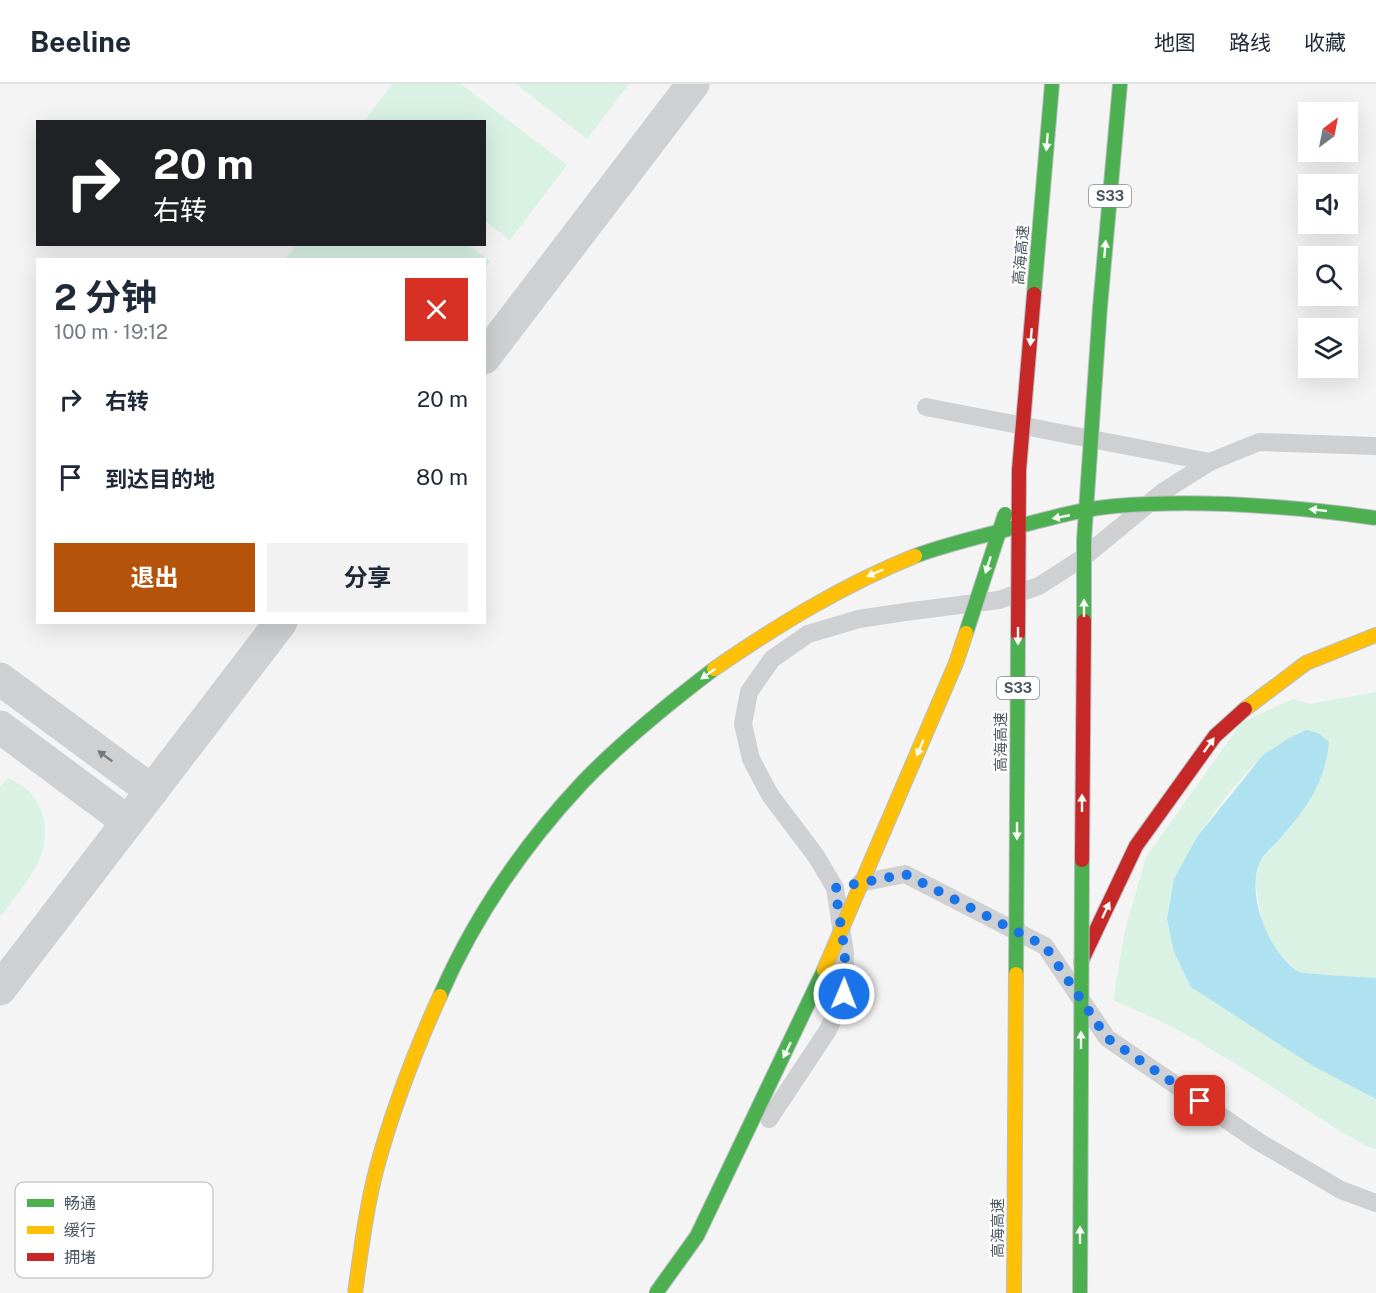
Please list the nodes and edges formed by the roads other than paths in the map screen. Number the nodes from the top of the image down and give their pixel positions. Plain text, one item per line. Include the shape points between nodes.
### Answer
1 (693, 84) edge
2 (1053, 84) edge
3 (1120, 84) edge
4 (486, 355) edge
5 (926, 407) dead end
6 (1376, 446) edge
7 (1210, 462) junction
8 (1019, 470) junction
9 (1376, 518) edge
10 (279, 624) edge
11 (1376, 635) edge
12 (0, 679) edge
13 (0, 727) edge
14 (152, 791) junction
15 (128, 822) junction
16 (835, 888) junction
17 (1081, 962) junction
18 (0, 989) edge
19 (1376, 1203) edge
20 (697, 1236) junction
21 (355, 1293) edge
22 (658, 1293) edge
23 (674, 1293) edge
24 (1014, 1293) edge
25 (1080, 1293) edge

1 - 4 street
2 -> 8 highway, 高海高速 / S33, bridge
17 -> 3 highway, S33, bridge via 1084,540
5 - 7 lane
6 - 7 lane via 1259,442
7 - 16 lane via 1164,491 1084,557 1039,586 999,600 859,619 808,634 772,659 749,692 743,724 751,759 770,795
8 -> 20 highway, bridge via 956,663 813,997
8 -> 24 highway, 高海高速 / S33, bridge
9 -> 21 highway, bridge via 1266,504 1179,504 1109,507 1044,520 936,549 865,578 743,649 691,686 634,734 547,822 460,954 434,1005 389,1125 360,1252
10 - 14 street
17 -> 11 highway via 1136,846 1215,736 1306,663
14 -> 12 street
13 - 15 street
14 - 15 street
15 - 18 street
16 - 19 lane via 905,874 1045,946 1107,1038 1259,1142 1341,1190
16 - 22 lane via 845,953 844,994 828,1030 689,1238
25 -> 17 highway, S33, bridge
20 - 22 highway, bridge
20 - 23 highway, bridge

